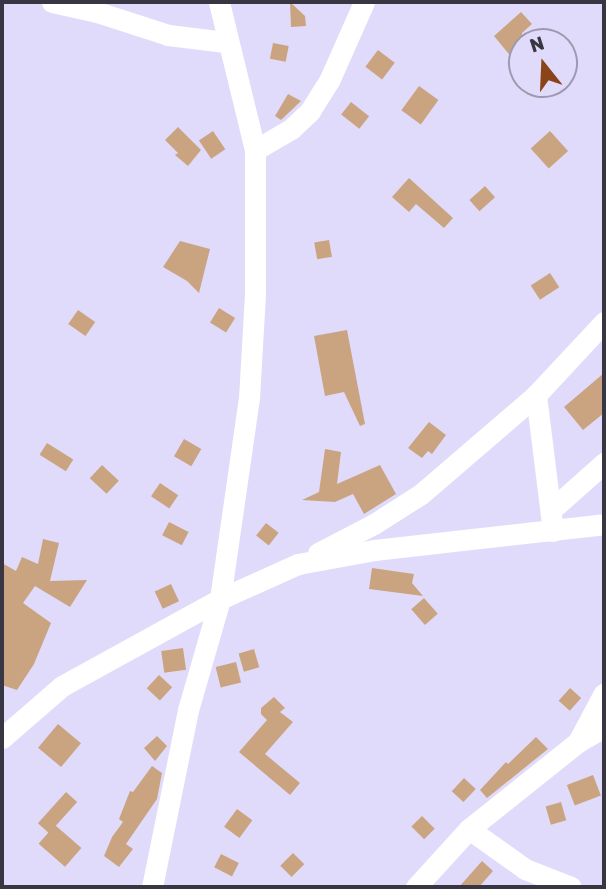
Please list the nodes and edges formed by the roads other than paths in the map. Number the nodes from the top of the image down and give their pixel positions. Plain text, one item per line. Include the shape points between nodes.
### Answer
1 (52, 2) edge
2 (219, 2) edge
3 (364, 2) edge
4 (226, 42) junction
5 (254, 150) junction
6 (604, 322) edge
7 (536, 395) junction
8 (604, 463) edge
9 (552, 520) junction
10 (604, 524) edge
11 (298, 564) junction
12 (220, 599) junction
13 (604, 693) edge
14 (604, 727) edge
15 (2, 738) edge
16 (578, 742) junction
17 (469, 828) junction
18 (152, 887) edge
19 (416, 887) edge
20 (571, 887) edge

1 - 4 street via 168,36
2 - 4 street
3 - 5 street via 329,81 310,111 291,129
4 - 5 street
5 - 12 street via 255,293 249,398
6 - 7 street
7 - 9 street
7 - 11 street via 421,494
8 - 9 street
9 - 10 street
9 - 11 street
11 - 12 street
12 - 15 street via 62,686
12 - 18 street via 188,710
13 - 16 street
14 - 16 street
16 - 17 street
17 - 19 street
17 - 20 street via 525,869

